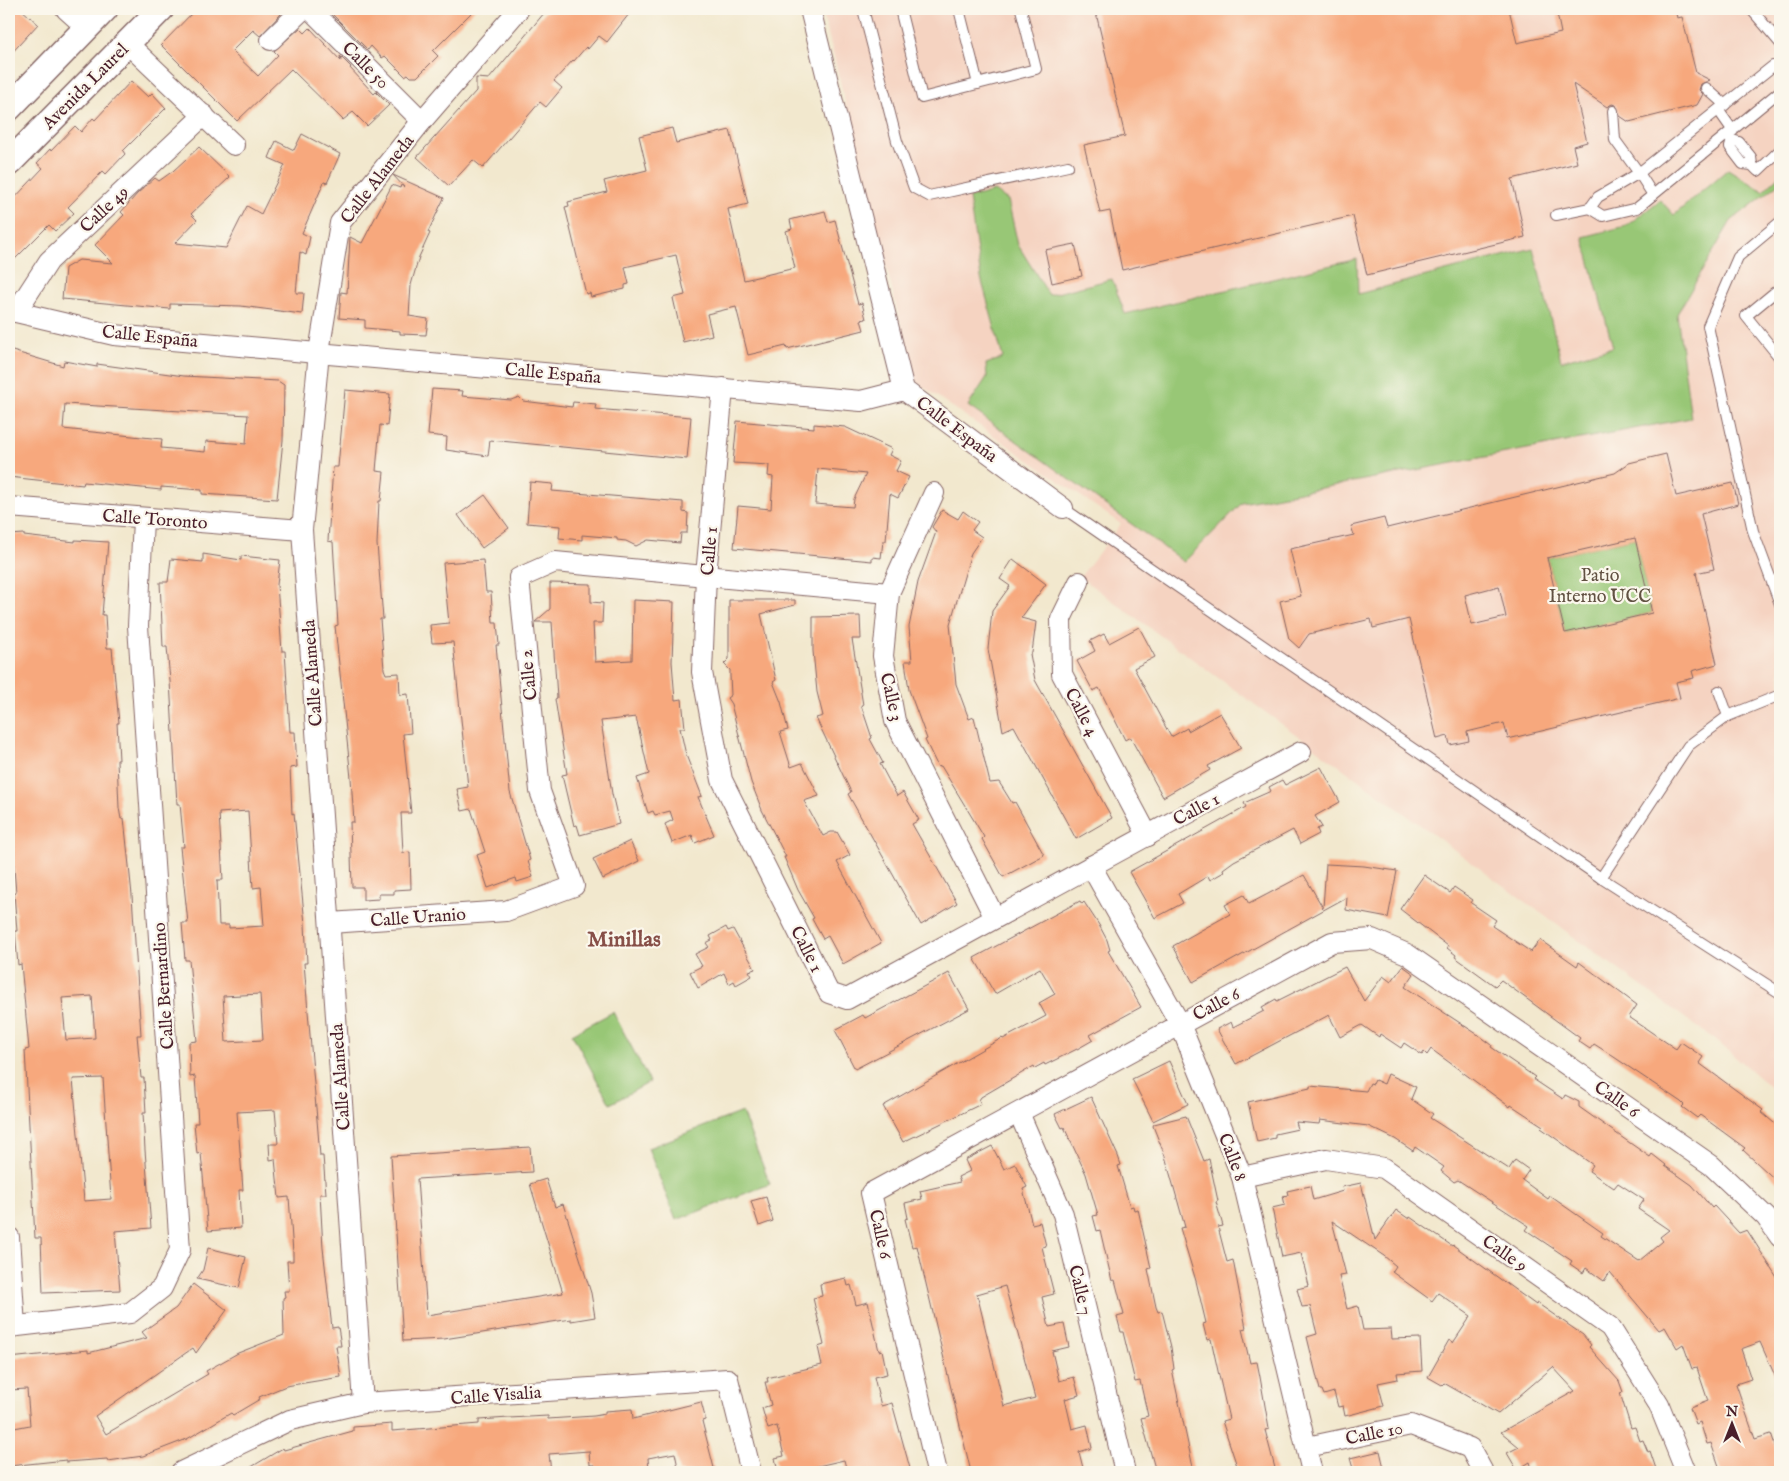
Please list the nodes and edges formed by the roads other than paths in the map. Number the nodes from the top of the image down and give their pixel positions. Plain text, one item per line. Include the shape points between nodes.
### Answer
1 (66, 9) edge
2 (105, 9) edge
3 (161, 9) edge
4 (303, 9) edge
5 (310, 9) edge
6 (519, 9) edge
7 (810, 9) edge
8 (863, 9) edge
9 (900, 9) edge
10 (958, 9) edge
11 (1021, 9) edge
12 (1751, 9) edge
13 (86, 27) junction
14 (271, 40) dead end
15 (127, 43) junction
16 (1780, 43) edge
17 (1780, 67) edge
18 (978, 84) junction
19 (1706, 88) dead end
20 (1780, 91) edge
21 (13, 96) edge
22 (1722, 108) junction
23 (1613, 111) dead end
24 (204, 114) junction
25 (422, 121) junction
26 (1731, 135) junction
27 (234, 145) dead end
28 (1780, 150) edge
29 (9, 163) edge
30 (1068, 166) dead end
31 (1639, 173) junction
32 (1653, 196) junction
33 (1590, 208) junction
34 (1556, 215) dead end
35 (1780, 222) edge
36 (1780, 288) edge
37 (12, 308) edge
38 (319, 352) junction
39 (1780, 358) edge
40 (723, 388) junction
41 (904, 390) junction
42 (934, 493) dead end
43 (9, 507) edge
44 (1063, 508) joint
45 (143, 519) junction
46 (302, 530) junction
47 (706, 576) junction
48 (1079, 582) dead end
49 (889, 592) junction
50 (1780, 603) edge
51 (1719, 691) dead end
52 (1780, 695) edge
53 (1728, 716) junction
54 (1301, 752) dead end
55 (1148, 836) junction
56 (1091, 866) junction
57 (1600, 878) junction
58 (506, 911) joint
59 (995, 918) junction
60 (330, 923) junction
61 (1780, 993) edge
62 (1180, 1024) junction
63 (1019, 1113) junction
64 (1242, 1177) junction
65 (9, 1237) edge
66 (1780, 1237) edge
67 (12, 1327) edge
68 (363, 1403) junction
69 (1307, 1446) junction
70 (181, 1472) edge
71 (751, 1472) edge
72 (937, 1472) edge
73 (1125, 1472) edge
74 (1312, 1472) edge
75 (1483, 1472) edge
76 (1686, 1472) edge

1 - 13 street
2 - 13 street
3 - 15 street, Avenida Laurel
4 - 14 street
5 - 25 street, Calle 50
6 - 25 street, Calle Alameda
7 - 41 street
8 - 30 lane via 897,141 914,188 929,196
9 - 18 lane via 922,98
10 - 18 lane
11 - 18 lane via 1036,69
12 - 16 lane
13 - 21 street
15 - 24 street
15 - 29 street, Avenida Laurel
17 - 22 lane via 1773,66
19 - 22 lane
20 - 26 lane
22 - 26 lane
22 - 31 lane
23 - 31 lane via 1615,140
24 - 27 street
24 - 37 street, Calle 49 via 49,261
25 - 38 street, Calle Alameda via 340,223
26 - 28 lane via 1740,142 1758,171
26 - 32 lane
31 - 32 lane
31 - 33 lane via 1598,197
32 - 33 lane via 1637,208 1603,216
33 - 34 lane
35 - 50 lane via 1738,257 1708,326 1753,530
36 - 39 lane via 1746,316
37 - 38 street, Calle España via 114,335
38 - 40 street, Calle España
38 - 46 street, Calle Alameda
40 - 41 street, Calle España via 861,401
40 - 47 street, Calle 1
41 - 44 street, Calle España
42 - 49 street, Calle 3
43 - 45 street, Calle Toronto
44 - 57 lane
45 - 46 street, Calle Toronto
45 - 67 street, Calle Bernardino via 138,626 180,1250 162,1288 130,1313
46 - 60 street, Calle Alameda
47 - 49 street
47 - 58 street, Calle 2 via 555,562 519,578 540,791 574,886
47 - 59 street, Calle 1 via 702,672 722,780 829,994 847,999
48 - 55 street, Calle 4 via 1060,619 1062,674
49 - 59 street, Calle 3 via 883,656 895,721
51 - 53 lane
52 - 53 lane
53 - 57 lane via 1688,746
54 - 55 street, Calle 1
55 - 56 street, Calle 1
56 - 59 street, Calle 1
56 - 62 street, Calle 8
57 - 61 lane
58 - 60 street, Calle Uranio
60 - 68 street, Calle Alameda
62 - 63 street, Calle 6
62 - 64 street, Calle 8
62 - 66 street, Calle 6 via 1332,942 1372,939 1407,954 1711,1165 1766,1217
63 - 72 street, Calle 6 via 871,1193
63 - 73 street, Calle 7 via 1063,1214
64 - 69 street, Calle 8
64 - 76 street, Calle 9 via 1326,1159 1384,1168 1610,1327 1660,1405
65 - 67 street
68 - 70 street, Calle Visalia via 290,1420
68 - 71 street, Calle Visalia via 728,1379
69 - 74 street, Calle 8
69 - 75 street, Calle 10 via 1411,1425 1470,1448

